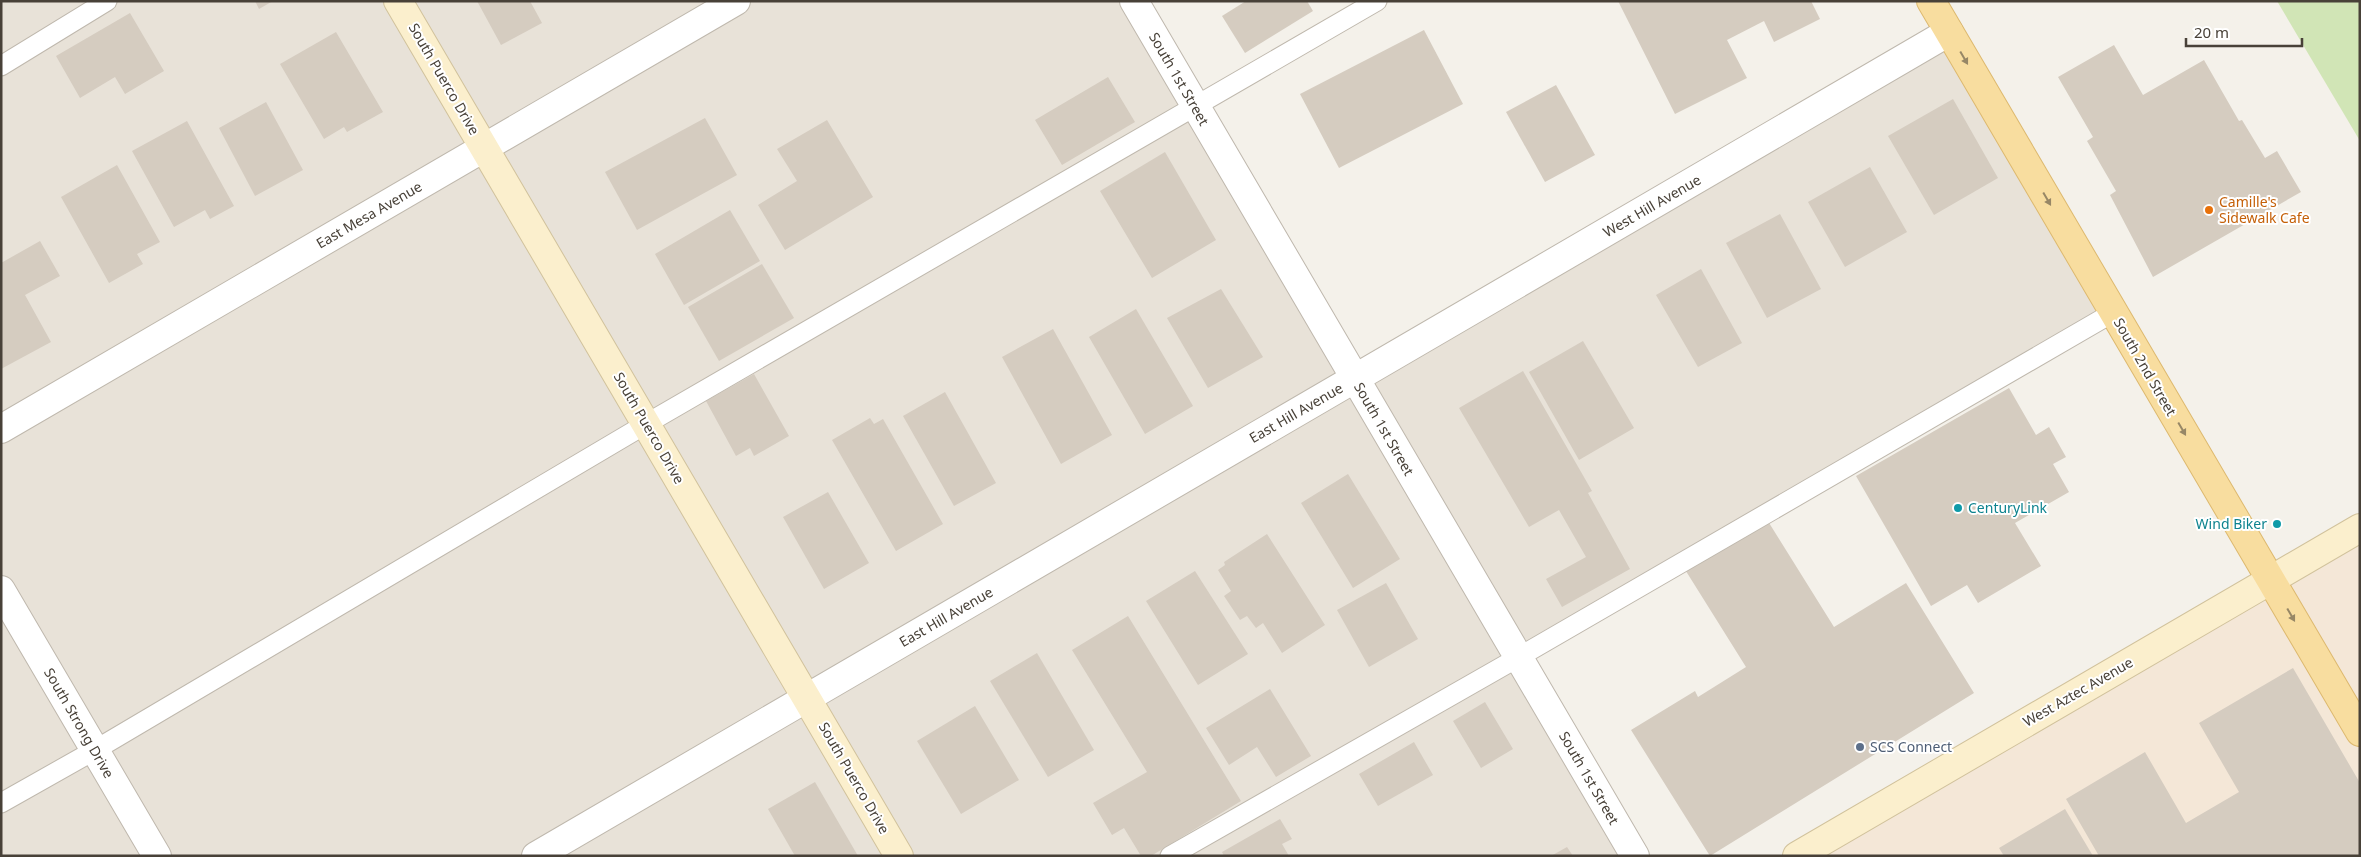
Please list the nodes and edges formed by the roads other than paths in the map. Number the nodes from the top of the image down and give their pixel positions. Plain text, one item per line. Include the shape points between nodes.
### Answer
1 (108, 1) edge
2 (398, 1) edge
3 (736, 1) edge
4 (1134, 1) edge
5 (1377, 1) edge
6 (1931, 1) edge
7 (1949, 32) junction
8 (1, 66) edge
9 (1196, 107) junction
10 (484, 148) junction
11 (2114, 312) junction
12 (1355, 379) junction
13 (646, 424) junction
14 (1, 429) edge
15 (2360, 528) edge
16 (2270, 580) junction
17 (1, 590) edge
18 (1519, 658) junction
19 (807, 698) junction
20 (2360, 732) edge
21 (95, 750) junction
22 (1, 803) edge
23 (157, 856) edge
24 (536, 856) edge
25 (899, 856) edge
26 (1170, 856) edge
27 (1635, 856) edge
28 (1797, 856) edge

1 - 8 lane
2 - 10 street, South Puerco Drive
3 - 10 street, East Mesa Avenue
4 - 9 street, South 1st Street
5 - 9 lane
6 - 7 main road, South 2nd Street
7 -> 11 main road, South 2nd Street
7 - 12 street, West Hill Avenue
9 - 12 street, South 1st Street
9 - 13 lane
10 - 13 street, South Puerco Drive
10 - 14 street, East Mesa Avenue
11 -> 16 main road, South 2nd Street
11 - 18 lane
12 - 18 street, South 1st Street
12 - 19 street, East Hill Avenue
13 - 19 street, South Puerco Drive
13 - 21 lane
15 - 16 street, West Aztec Avenue
16 -> 20 main road, South 2nd Street
16 - 28 street, West Aztec Avenue
17 - 21 street, South Strong Drive
18 - 26 lane
18 - 27 street, South 1st Street
19 - 24 street, East Hill Avenue
19 - 25 street, South Puerco Drive
21 - 22 lane
21 - 23 street, South Strong Drive

